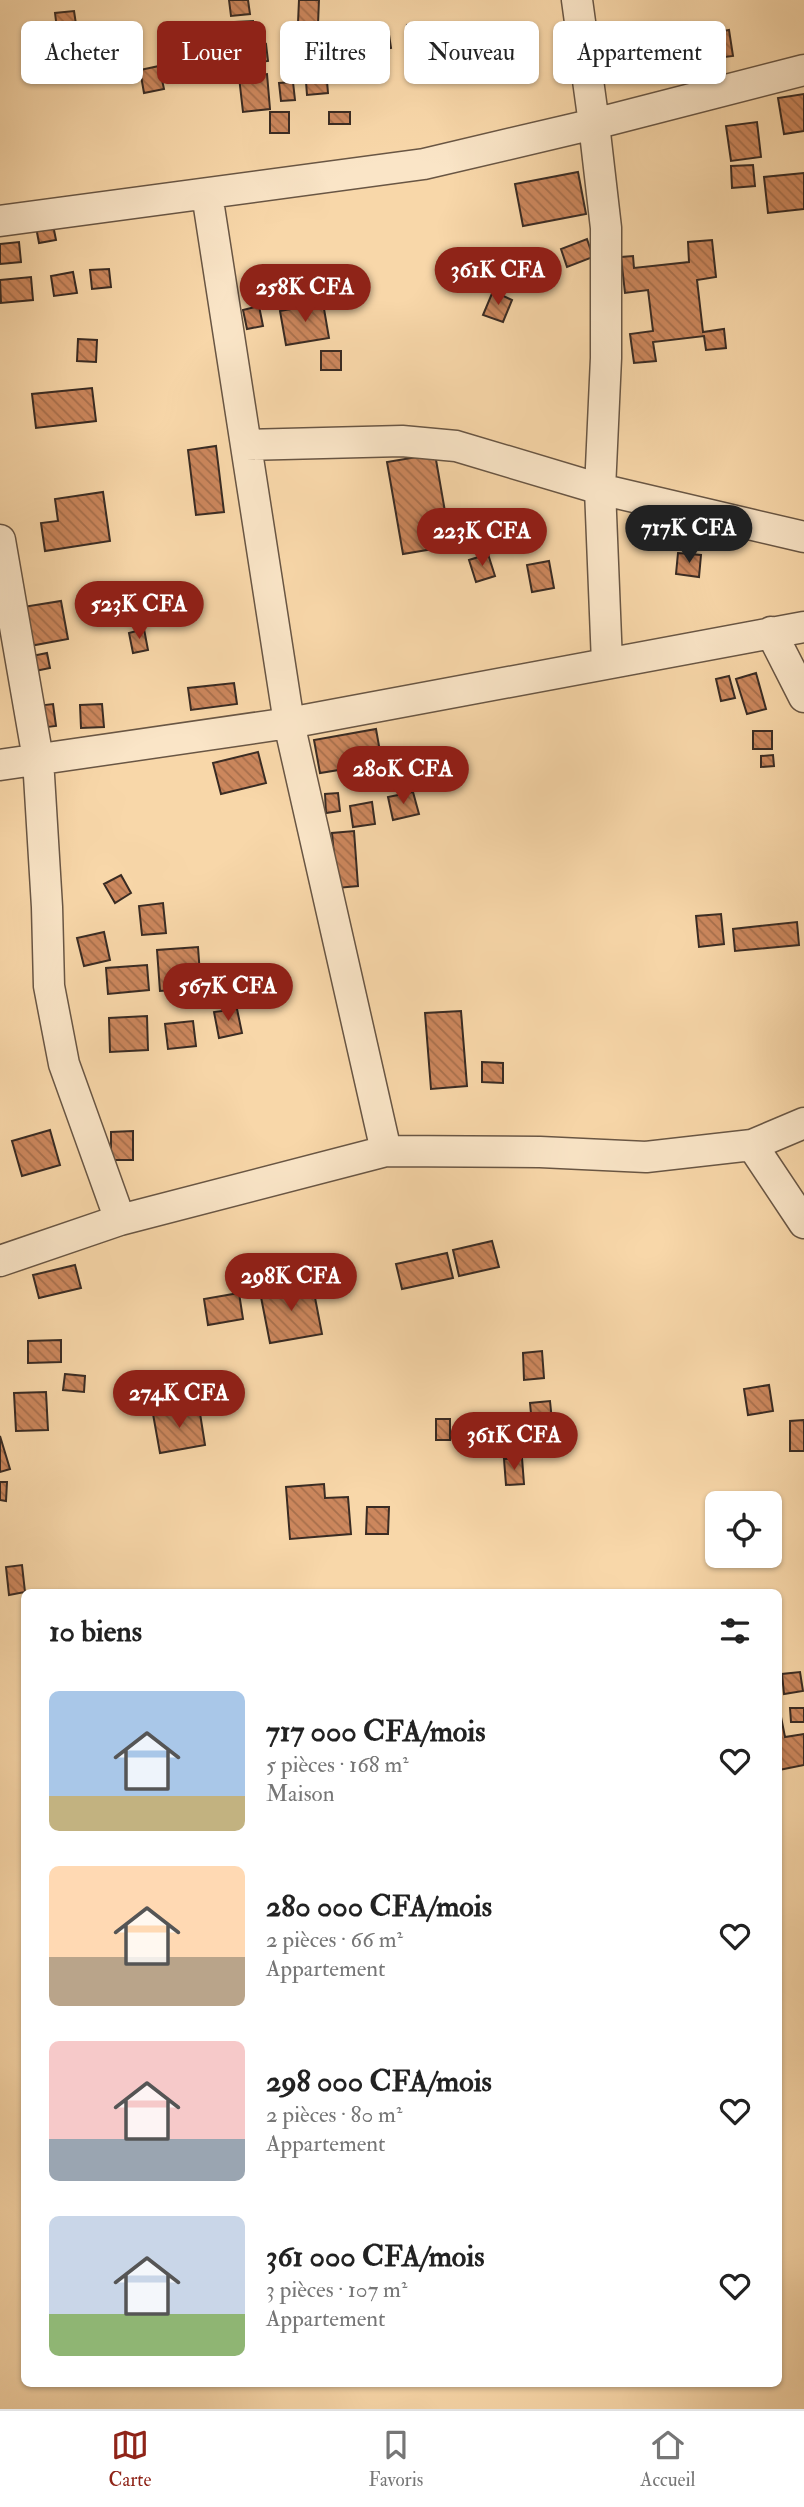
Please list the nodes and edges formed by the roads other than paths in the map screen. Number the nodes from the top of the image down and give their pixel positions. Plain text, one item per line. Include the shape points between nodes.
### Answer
1 (578, 0) edge
2 (804, 70) edge
3 (594, 124) junction
4 (207, 194) junction
5 (0, 221) edge
6 (246, 445) junction
7 (600, 489) junction
8 (804, 537) edge
9 (0, 540) edge
10 (804, 627) edge
11 (771, 632) junction
12 (607, 663) junction
13 (804, 697) edge
14 (289, 723) junction
15 (38, 759) junction
16 (0, 765) edge
17 (804, 1124) edge
18 (752, 1145) junction
19 (386, 1151) junction
20 (120, 1220) junction
21 (804, 1223) edge
22 (0, 1261) edge

1 - 3 street
2 - 3 street
3 - 4 street via 424,164
3 - 7 street via 606,228
4 - 5 street
4 - 6 street
6 - 7 street via 430,442
6 - 14 street
7 - 8 street
7 - 12 street
9 - 15 street
10 - 11 street
11 - 12 street
11 - 13 street
12 - 14 street
14 - 15 street
14 - 19 street
15 - 16 street
15 - 20 street via 49,986 64,1064
17 - 18 street
18 - 19 street via 646,1157
18 - 21 street
19 - 20 street
20 - 22 street

